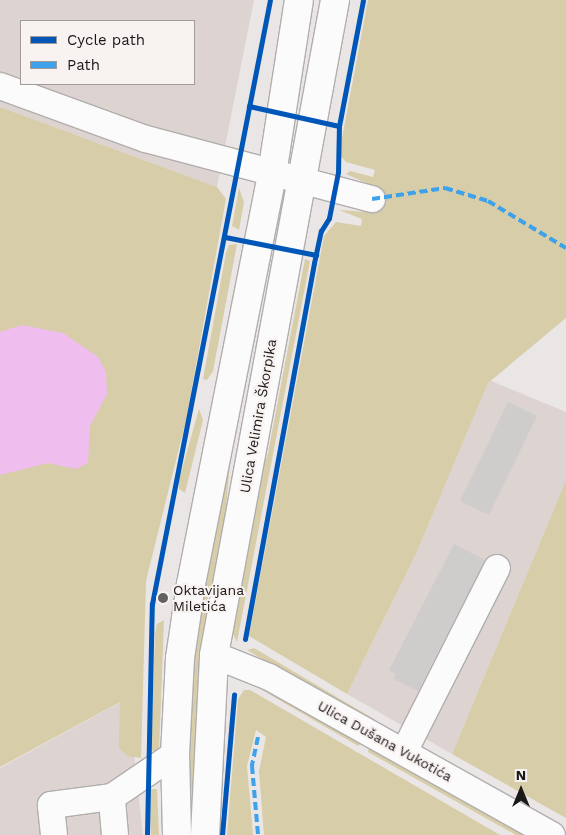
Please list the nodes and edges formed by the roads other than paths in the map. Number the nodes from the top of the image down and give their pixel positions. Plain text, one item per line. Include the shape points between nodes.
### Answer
1 (299, 0) edge
2 (335, 0) edge
3 (0, 86) edge
4 (272, 174) junction
5 (305, 182) junction
6 (372, 199) dead end
7 (497, 568) dead end
8 (214, 655) junction
9 (404, 752) junction
10 (175, 754) junction
11 (112, 797) junction
12 (54, 835) edge
13 (116, 835) edge
14 (177, 835) edge
15 (205, 835) edge
16 (552, 835) edge

1 - 4 main road
2 - 5 main road, Ulica Velimira Škorpika
3 - 4 street via 146,139
4 - 5 street
4 - 10 main road via 191,584 180,658
5 - 6 street
5 - 8 main road, Ulica Velimira Škorpika
7 - 9 street
8 - 9 street, Ulica Dušana Vukotića via 269,677
8 - 15 main road, Ulica Velimira Škorpika
9 - 16 street, Ulica Dušana Vukotića
10 - 11 street
10 - 14 main road
11 - 12 street via 51,805
11 - 13 street

